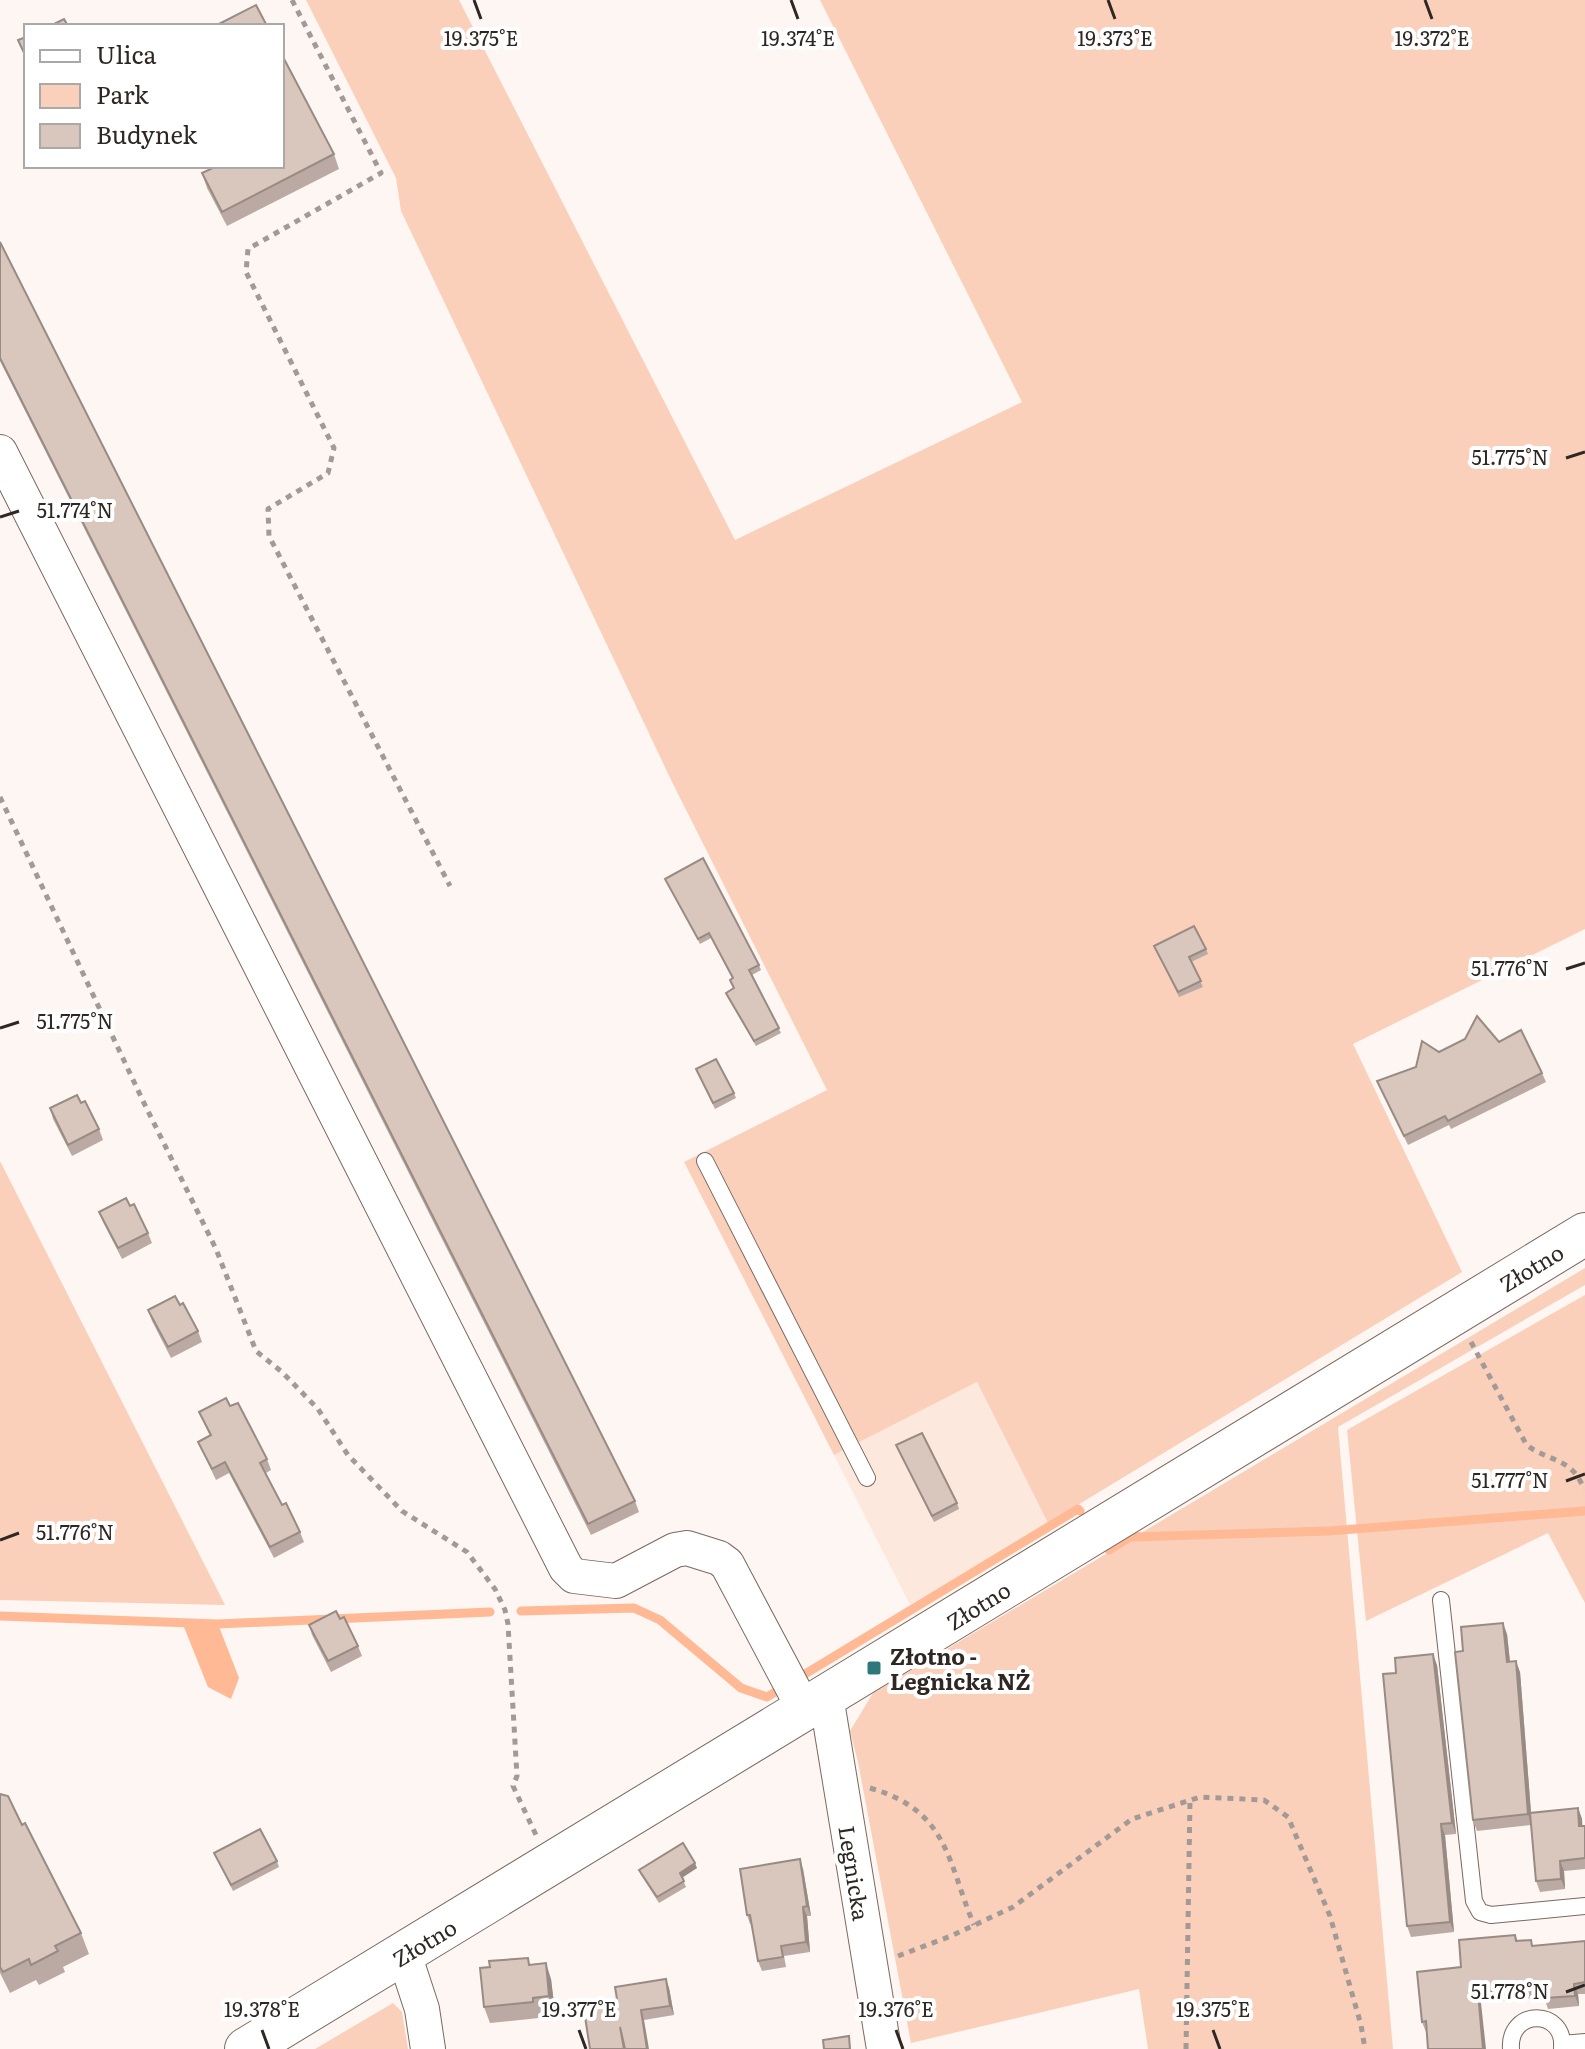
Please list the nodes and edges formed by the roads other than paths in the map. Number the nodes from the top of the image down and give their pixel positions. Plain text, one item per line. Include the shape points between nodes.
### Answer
1 (0, 452) edge
2 (705, 1161) dead end
3 (1585, 1234) edge
4 (867, 1478) dead end
5 (1441, 1600) dead end
6 (802, 1692) junction
7 (1585, 1906) edge
8 (404, 1954) junction
9 (1585, 2042) edge
10 (1562, 2047) edge
11 (246, 2049) edge
12 (428, 2049) edge
13 (884, 2049) edge
14 (1511, 2049) edge

1 - 6 street, Legnicka via 566,1568 574,1576 616,1581 675,1550 687,1548 719,1558
2 - 4 lane
3 - 6 street, Złotno
5 - 7 lane via 1474,1901 1480,1912 1491,1915
6 - 8 street, Złotno via 533,1876
6 - 13 street, Legnicka via 840,1780
8 - 11 street, Złotno
8 - 12 street
9 - 10 lane
10 - 14 lane via 1552,2022 1536,2018 1515,2029

